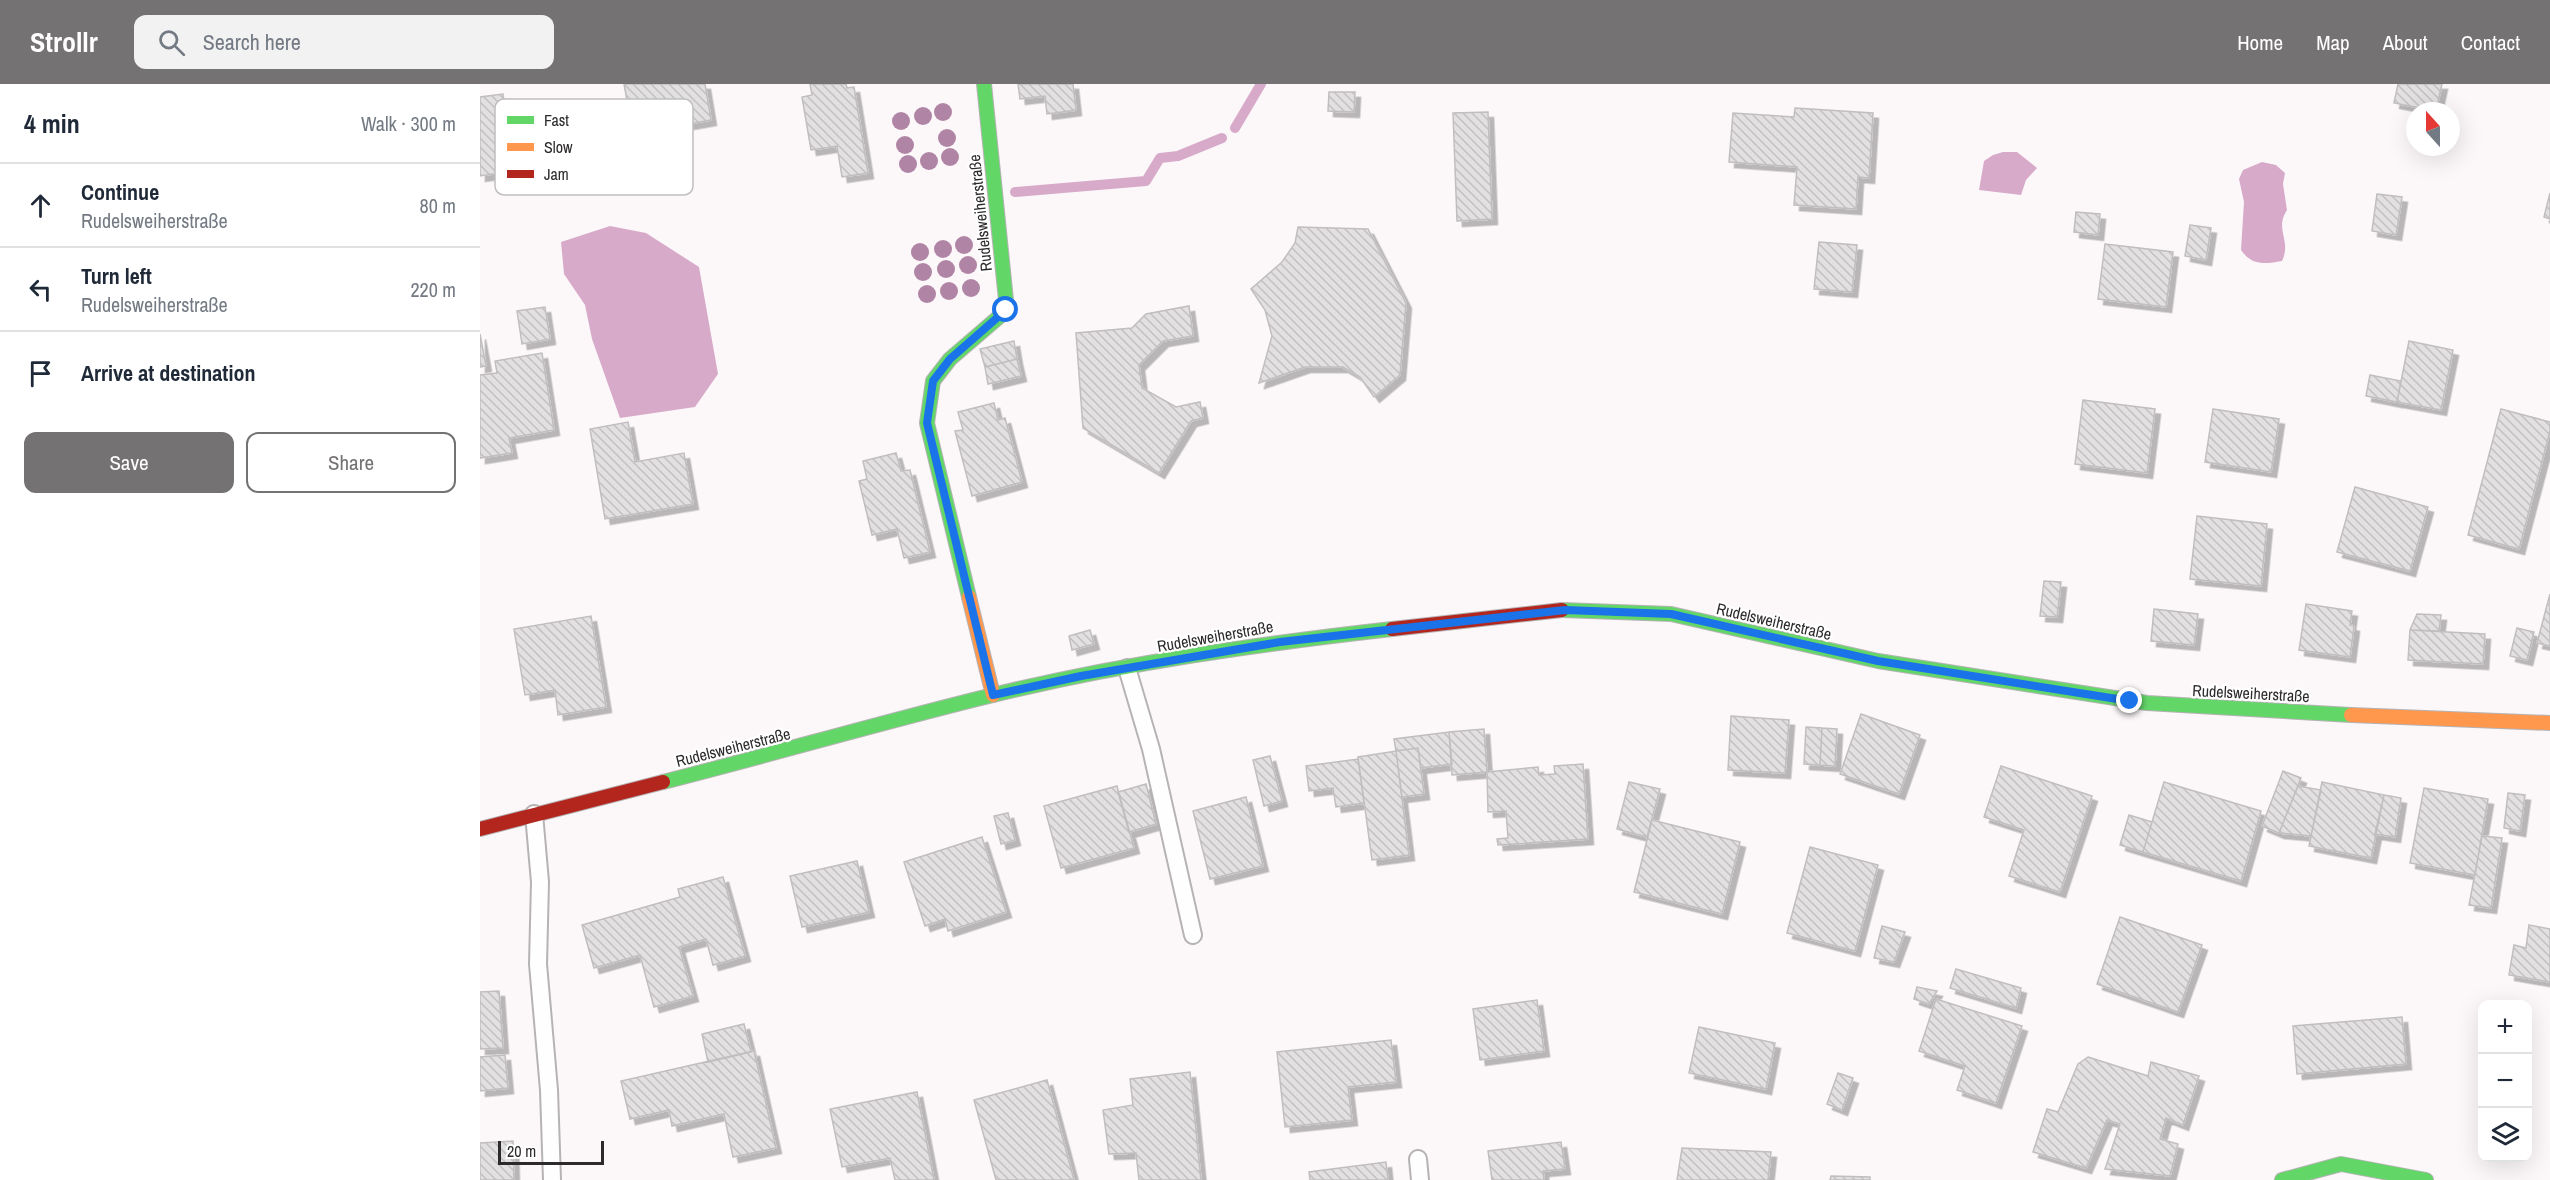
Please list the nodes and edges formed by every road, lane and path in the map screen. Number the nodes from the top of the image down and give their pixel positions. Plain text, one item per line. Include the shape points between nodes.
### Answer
1 (984, 84) edge
2 (1127, 668) junction
3 (993, 695) junction
4 (2550, 723) edge
5 (534, 814) junction
6 (480, 829) edge
7 (1193, 935) dead end
8 (1418, 1159) dead end
9 (552, 1180) edge
10 (1420, 1180) edge
11 (2282, 1180) edge
12 (2426, 1180) edge

1 - 3 street, Rudelsweiherstraße via 1006,310 950,359 933,381 927,423
2 - 3 street, Rudelsweiherstraße
2 - 4 street, Rudelsweiherstraße via 1280,642 1577,610 1671,614 1878,661 2147,703
2 - 7 lane via 1151,749
3 - 5 street, Rudelsweiherstraße
5 - 6 street, Rudelsweiherstraße
5 - 9 lane via 540,882 538,964
8 - 10 lane
11 - 12 street via 2341,1164

